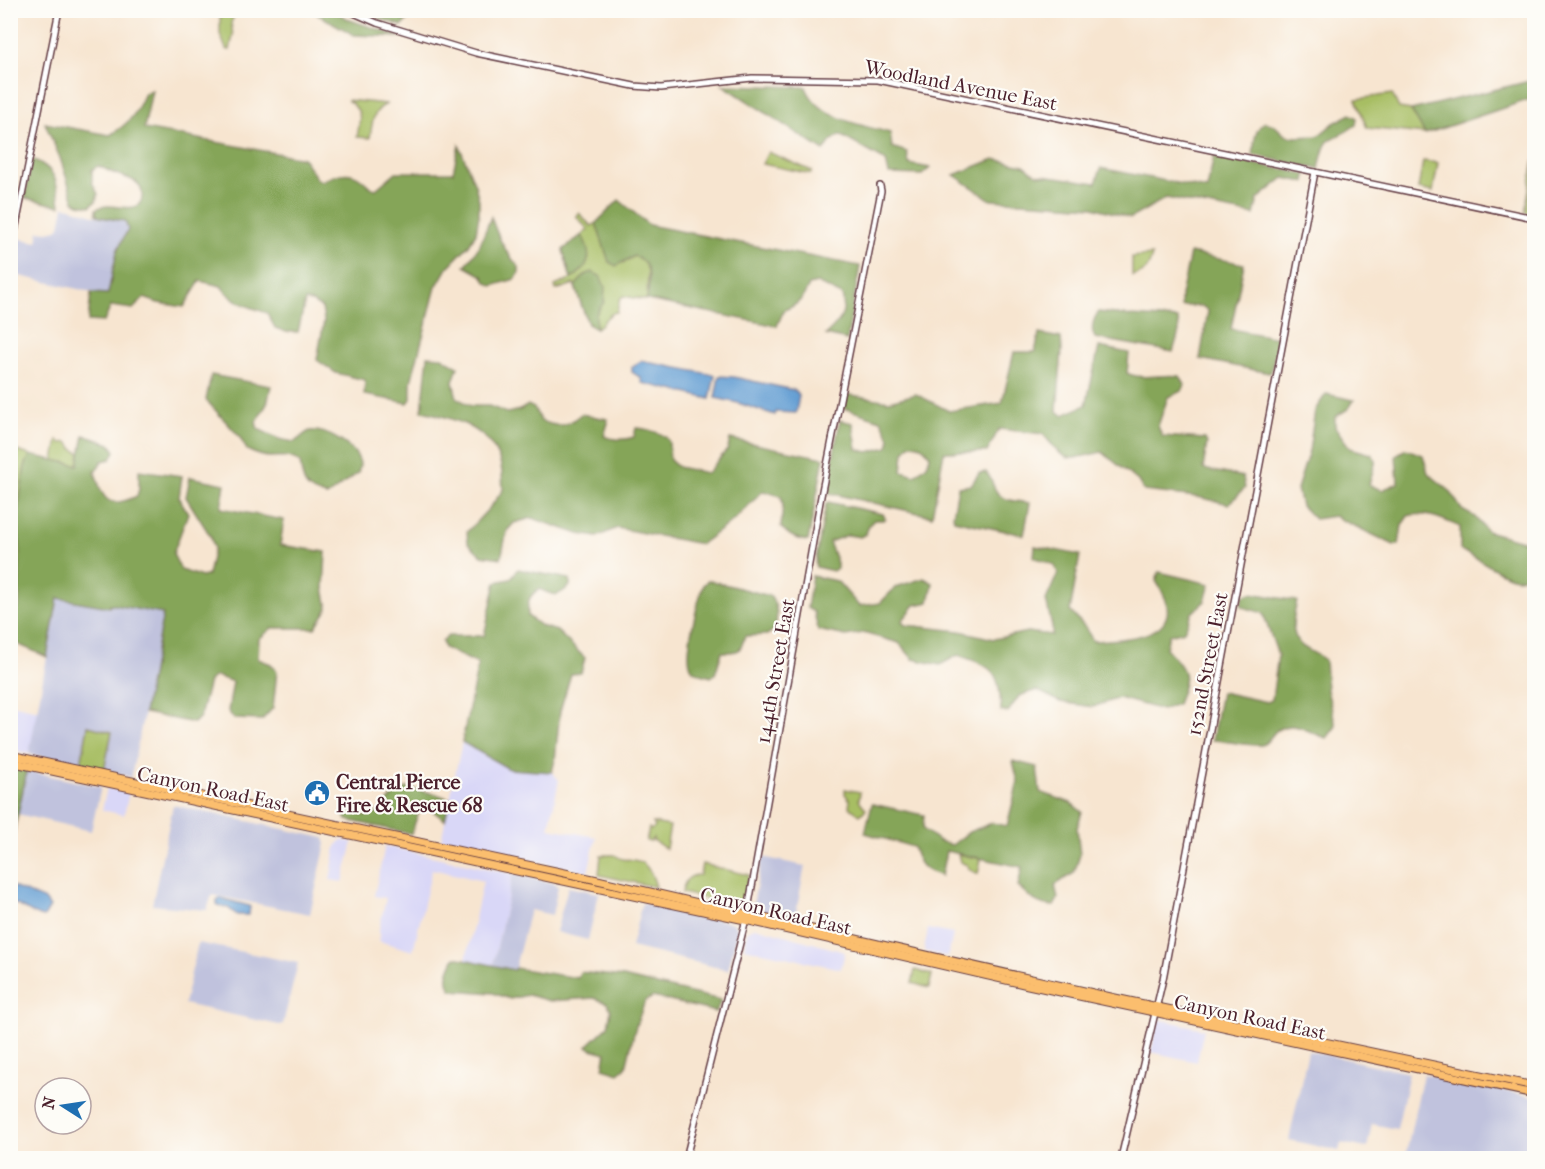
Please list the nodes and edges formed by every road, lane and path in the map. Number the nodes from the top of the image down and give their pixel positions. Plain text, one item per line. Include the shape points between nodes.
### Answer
1 (59, 10) edge
2 (347, 10) edge
3 (1315, 172) junction
4 (880, 186) dead end
5 (1534, 218) edge
6 (10, 256) edge
7 (10, 755) edge
8 (10, 762) edge
9 (73, 768) junction
10 (52, 771) junction
11 (134, 782) junction
12 (107, 783) junction
13 (463, 859) junction
14 (493, 859) junction
15 (592, 879) junction
16 (565, 881) junction
17 (746, 917) junction
18 (994, 971) junction
19 (969, 972) junction
20 (1156, 1010) junction
21 (1534, 1086) edge
22 (1534, 1094) edge
23 (686, 1158) edge
24 (1121, 1158) edge

1 - 6 street
2 - 3 street, Woodland Avenue East via 476,53 634,86 661,88 752,78 878,80
3 - 5 street, Woodland Avenue East
3 - 20 street, 152nd Street East
4 - 17 street, 144th Street East
7 - 9 main road, Canyon Road East
8 - 10 main road, Canyon Road East
9 - 10 main road
9 - 11 main road, Canyon Road East
10 - 12 main road, Canyon Road East
11 - 12 main road
11 - 14 main road, Canyon Road East
12 - 13 main road, Canyon Road East
13 - 14 main road
13 - 16 main road, Canyon Road East
14 - 15 main road, Canyon Road East
15 - 16 main road
15 - 17 main road, Canyon Road East
16 - 17 main road, Canyon Road East
17 - 18 main road, Canyon Road East
17 - 19 main road, Canyon Road East
17 - 23 street, 144th Street East
18 - 19 main road
18 - 20 main road, Canyon Road East
19 - 20 main road, Canyon Road East
20 - 21 main road, Canyon Road East
20 - 22 main road, Canyon Road East
20 - 24 street, 152nd Street East

